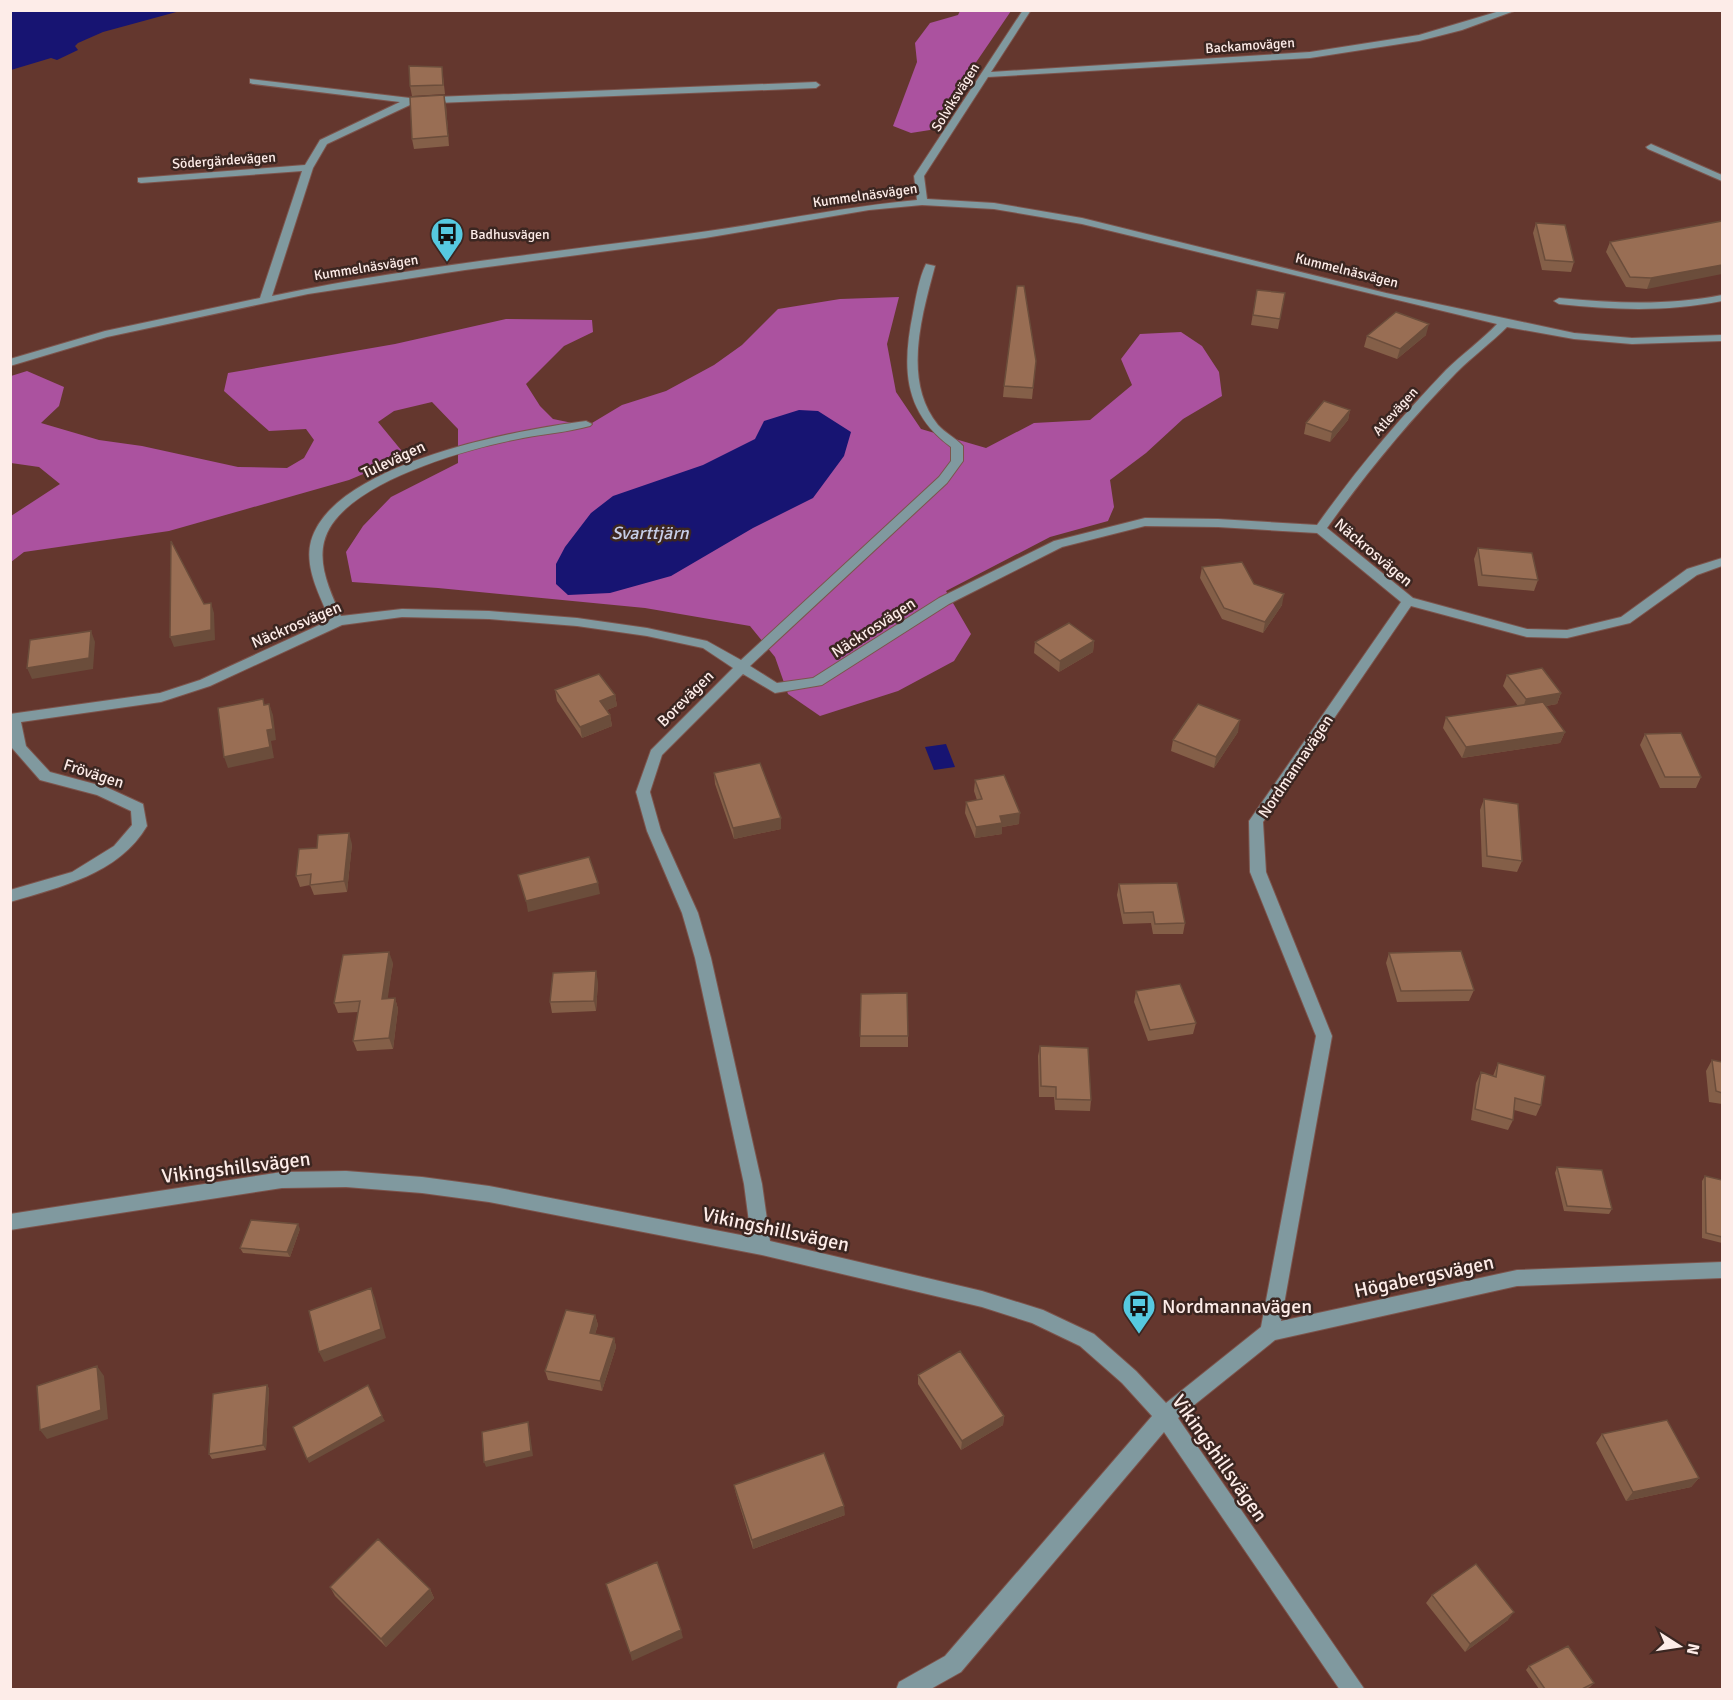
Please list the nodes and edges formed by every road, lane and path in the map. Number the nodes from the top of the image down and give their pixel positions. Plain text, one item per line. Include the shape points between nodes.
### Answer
1 (1028, 10) edge
2 (1513, 10) edge
3 (984, 75) junction
4 (253, 81) dead end
5 (816, 85) dead end
6 (410, 101) junction
7 (1651, 147) dead end
8 (308, 168) junction
9 (1722, 178) edge
10 (141, 180) dead end
11 (922, 202) junction
12 (930, 266) dead end
13 (1722, 298) edge
14 (265, 300) junction
15 (1560, 301) dead end
16 (1505, 324) junction
17 (1722, 338) edge
18 (10, 363) edge
19 (586, 424) dead end
20 (1320, 529) junction
21 (1722, 562) edge
22 (1408, 602) junction
23 (337, 622) junction
24 (740, 668) junction
25 (11, 719) edge
26 (10, 896) edge
27 (10, 1222) edge
28 (762, 1247) junction
29 (1722, 1270) edge
30 (1270, 1332) junction
31 (1165, 1416) junction
32 (907, 1689) edge
33 (1354, 1689) edge

1 - 3 street, Solviksvägen
2 - 3 street, Backamovägen via 1419,38 1310,55
3 - 11 street, Solviksvägen via 919,176
4 - 6 street
5 - 6 street
6 - 8 street via 323,142
7 - 9 street
8 - 10 street, Södergärdevägen
8 - 14 street
11 - 14 street, Kummelnäsvägen via 465,267
11 - 16 street, Kummelnäsvägen via 994,206 1082,221
12 - 24 street, Borevägen via 913,350 914,391 932,425 957,446 957,461 943,480 867,553
13 - 15 street via 1654,308
14 - 18 street, Kummelnäsvägen via 105,334
16 - 17 street, Kummelnäsvägen via 1632,341
16 - 20 street, Atlevägen via 1451,371 1412,414 1356,477
19 - 23 street, Tulevägen via 543,429 446,454 371,485 342,505 318,538 316,567
20 - 22 street, Näckrosvägen
20 - 24 street, Näckrosvägen via 1145,522 1058,544 944,601 817,682 775,688
21 - 22 street, Näckrosvägen via 1692,572 1625,620 1567,634 1527,633
22 - 30 street, Nordmannavägen via 1256,821 1258,872 1324,1036
23 - 24 street, Näckrosvägen via 402,613 577,622 706,645
23 - 25 street, Näckrosvägen via 205,683 161,697
24 - 28 street, Borevägen via 656,753 643,792 654,831 690,913 704,958 753,1184
25 - 26 street, Frövägen via 19,748 45,776 101,790 138,808 140,826 119,850 77,876
27 - 28 street, Vikingshillsvägen via 282,1180 346,1179 489,1194
28 - 31 street, Vikingshillsvägen via 982,1299 1036,1316 1087,1340
29 - 30 street, Högabergsvägen via 1516,1278
30 - 31 street, Högabergsvägen
31 - 32 street via 954,1664
31 - 33 street, Vikingshillsvägen

